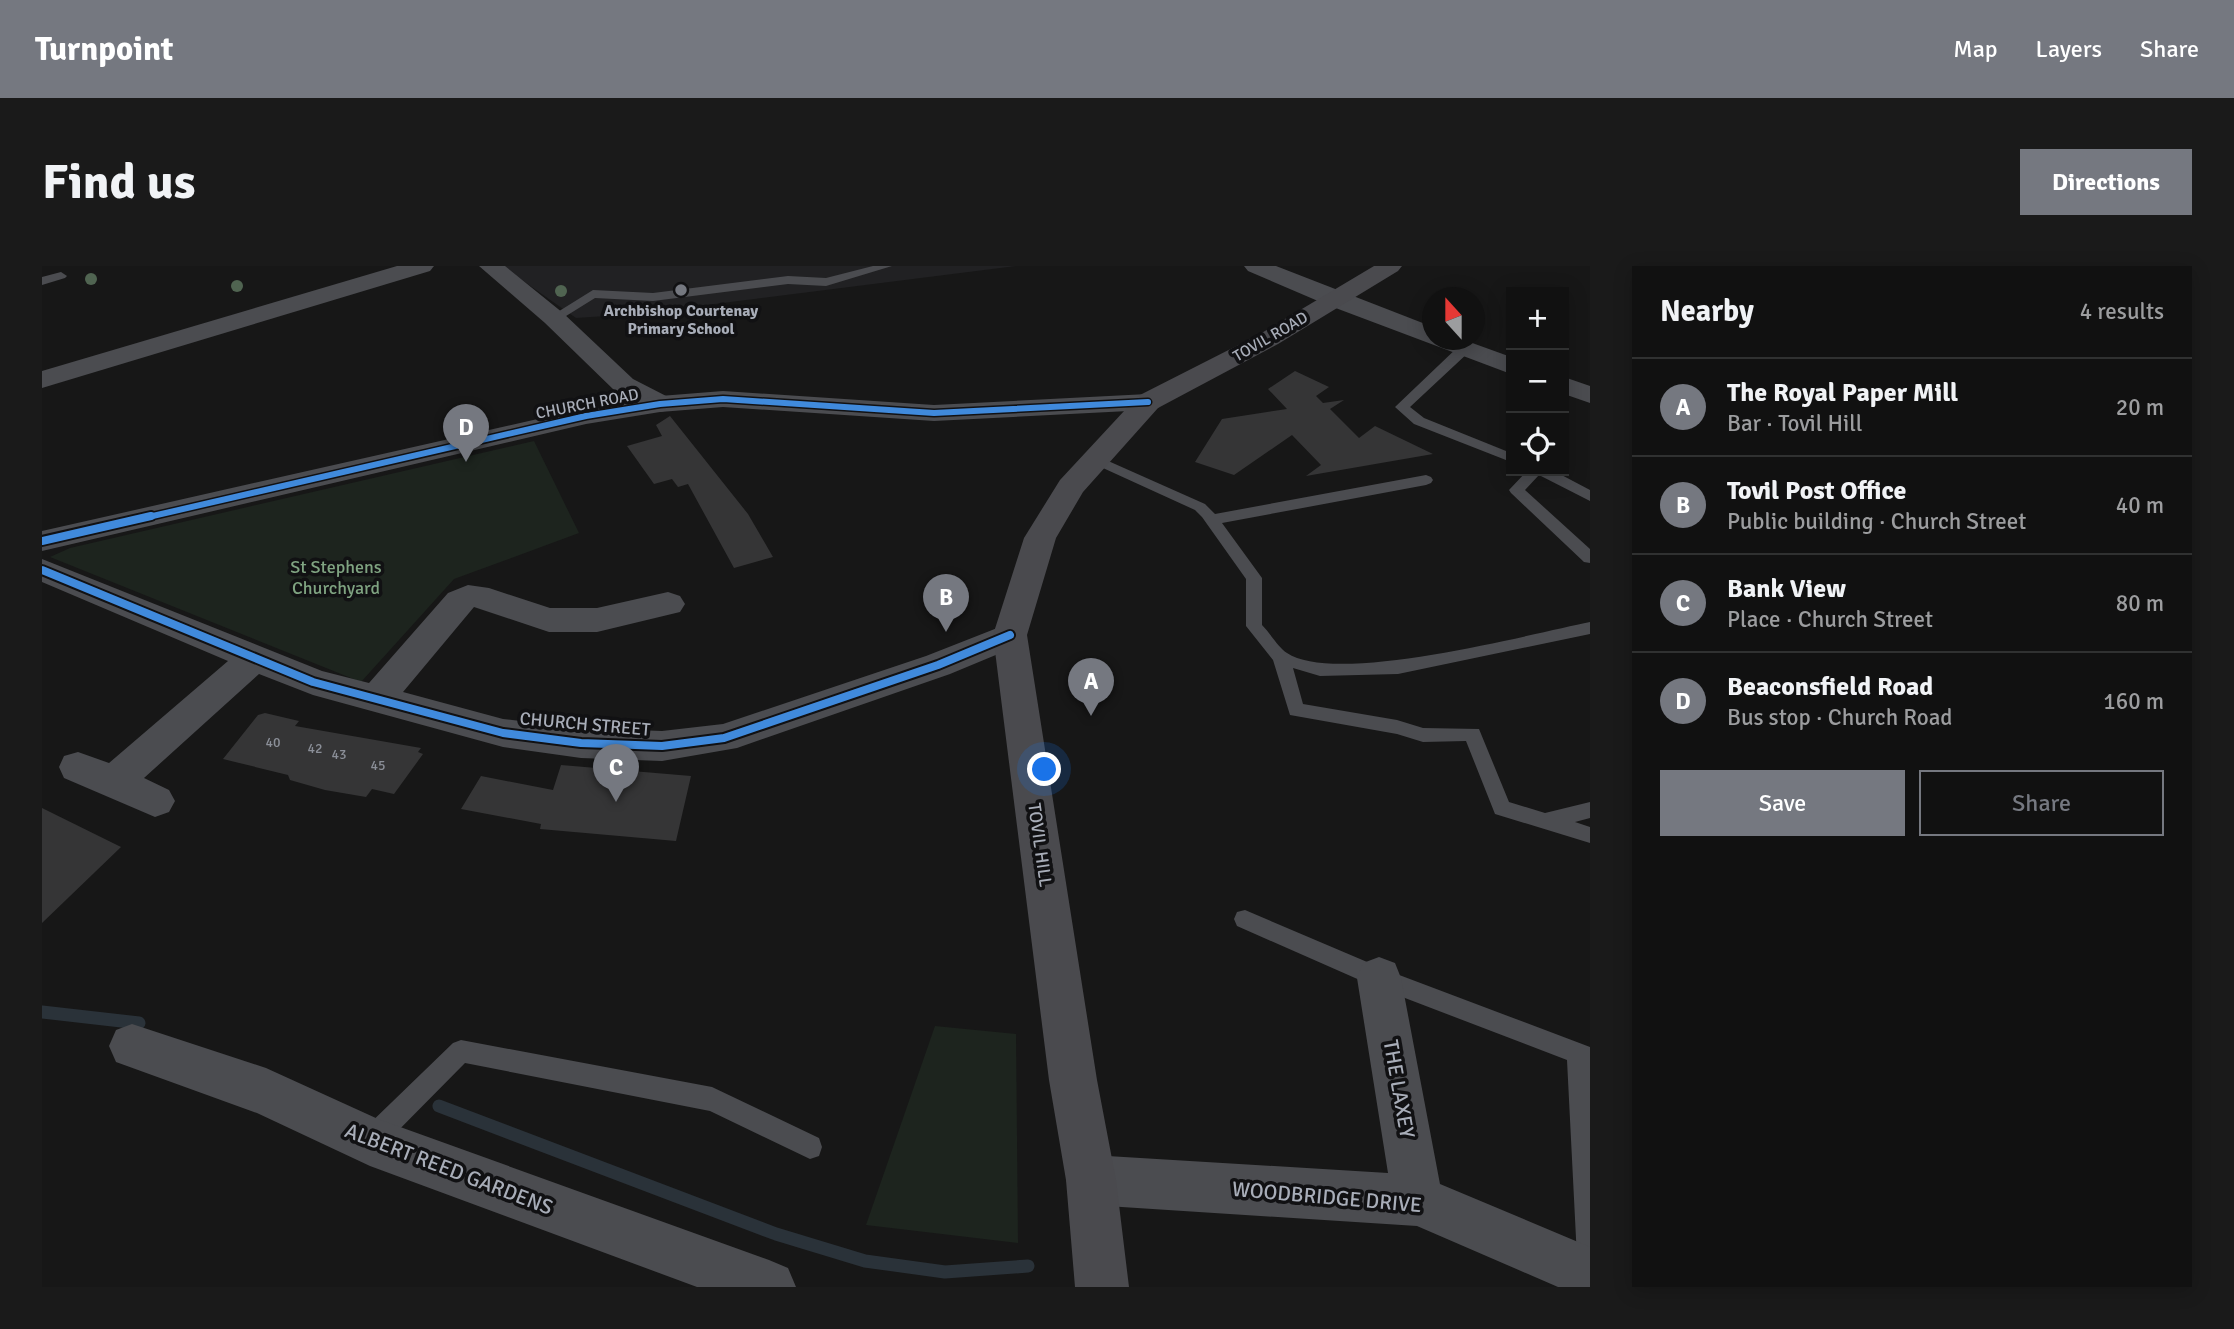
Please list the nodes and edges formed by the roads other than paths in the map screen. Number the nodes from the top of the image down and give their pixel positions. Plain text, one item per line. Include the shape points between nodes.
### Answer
1 (422, 266) edge
2 (491, 266) edge
3 (886, 266) edge
4 (1256, 266) edge
5 (1390, 266) edge
6 (61, 276) dead end
7 (42, 281) edge
8 (1334, 299) junction
9 (554, 318) junction
10 (1422, 332) edge
11 (1448, 350) edge
12 (1469, 350) edge
13 (1506, 364) edge
14 (42, 380) edge
15 (1569, 387) edge
16 (1590, 395) edge
17 (1148, 402) junction
18 (660, 404) junction
19 (1506, 456) edge
20 (1097, 460) junction
21 (1530, 476) edge
22 (1552, 476) edge
23 (1426, 480) dead end
24 (1590, 496) edge
25 (1211, 520) junction
26 (42, 541) edge
27 (1590, 558) edge
28 (42, 570) edge
29 (668, 604) dead end
30 (1590, 628) edge
31 (1010, 635) junction
32 (254, 658) junction
33 (1281, 658) junction
34 (377, 698) junction
35 (78, 766) dead end
36 (114, 782) junction
37 (155, 801) dead end
38 (1590, 810) edge
39 (1545, 822) junction
40 (1590, 835) edge
41 (1245, 919) dead end
42 (1379, 978) junction
43 (132, 1046) dead end
44 (1584, 1056) edge
45 (370, 1141) junction
46 (810, 1147) dead end
47 (1091, 1180) junction
48 (1418, 1200) junction
49 (1590, 1258) edge
50 (1590, 1274) edge
51 (769, 1287) edge
52 (1102, 1287) edge

1 - 14 street
2 - 9 street
3 - 9 lane via 826,282 788,281 653,297 593,294
4 - 8 street
5 - 8 main road, TOVIL ROAD
6 - 7 lane
8 - 10 street
8 - 17 main road, TOVIL ROAD via 1269,339
9 - 18 street via 624,385
11 - 19 lane via 1402,407 1419,421
12 - 13 street
15 - 16 street
17 - 18 street, CHURCH ROAD via 934,413 723,399
17 - 20 main road, TOVIL HILL
18 - 26 street, CHURCH ROAD via 586,416
20 - 25 lane via 1200,507
20 - 31 main road, TOVIL HILL via 1071,487 1040,538
21 - 27 lane via 1516,490
22 - 24 lane
23 - 25 lane
25 - 33 lane via 1254,578 1254,626
28 - 32 street, CHURCH STREET
29 - 34 street via 597,620 549,620 468,596
30 - 33 lane via 1398,668 1320,670
31 - 34 street, CHURCH STREET via 938,665 736,734 662,746 581,743 503,733
31 - 47 main road, TOVIL HILL
32 - 34 street, CHURCH STREET via 313,682
32 - 36 street
33 - 39 lane via 1296,709 1423,735 1472,734 1502,808
35 - 36 street
36 - 37 street
38 - 39 lane
39 - 40 lane
41 - 42 lane
42 - 44 lane
42 - 48 street, THE LAXEY
43 - 45 street, ALBERT REED GARDENS via 266,1092
44 - 49 lane
45 - 46 lane via 461,1051 712,1099
45 - 51 street, ALBERT REED GARDENS
47 - 48 street, WOODBRIDGE DRIVE
47 - 52 main road, TOVIL HILL
48 - 50 street, WOODBRIDGE DRIVE

